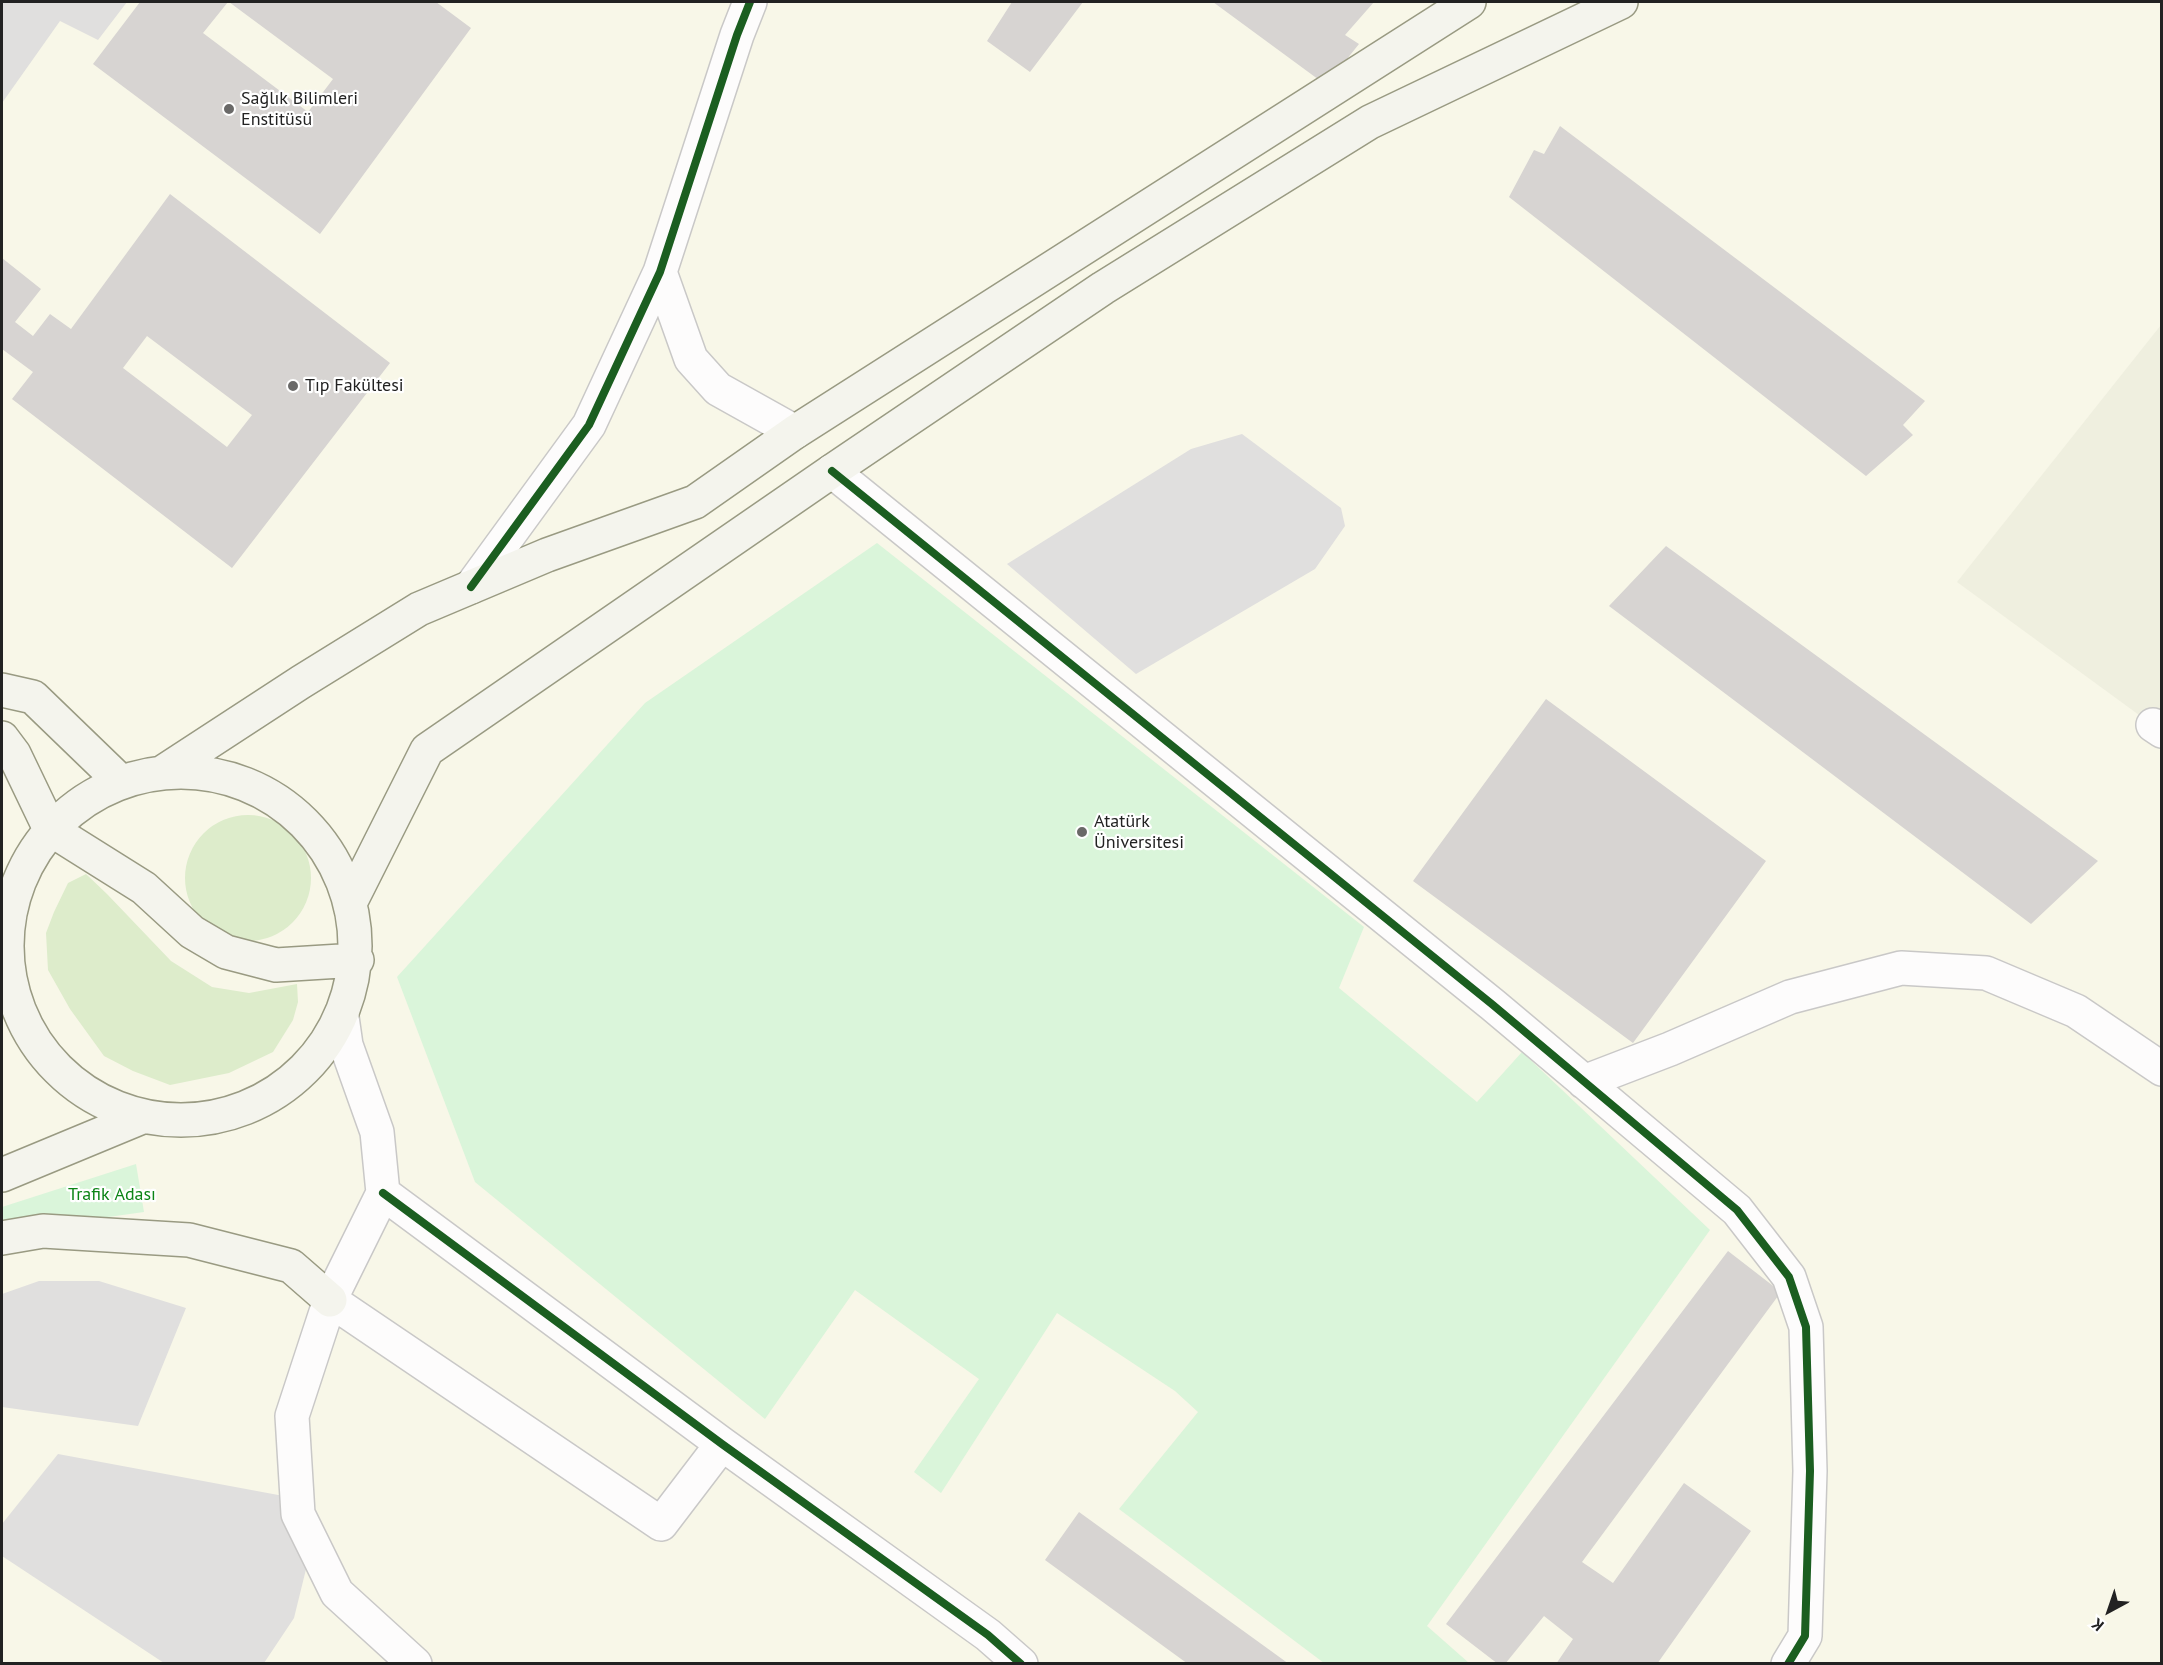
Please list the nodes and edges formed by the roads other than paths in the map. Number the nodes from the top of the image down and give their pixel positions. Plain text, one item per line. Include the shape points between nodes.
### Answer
1 (750, 2) edge
2 (1469, 2) edge
3 (1621, 2) edge
4 (660, 272) junction
5 (795, 432) junction
6 (832, 471) junction
7 (471, 587) junction
8 (2, 690) edge
9 (2, 738) edge
10 (163, 772) junction
11 (120, 781) junction
12 (50, 829) junction
13 (351, 901) junction
14 (4, 943) edge
15 (357, 960) junction
16 (342, 1017) junction
17 (2162, 1069) edge
18 (1584, 1082) junction
19 (142, 1117) junction
20 (2, 1175) edge
21 (383, 1193) junction
22 (2, 1238) edge
23 (330, 1300) junction
24 (722, 1444) junction
25 (416, 1664) edge
26 (1021, 1664) edge
27 (1788, 1664) edge

1 - 4 street
2 - 5 main road
3 - 6 main road via 1370,122 1103,288
4 - 5 street via 691,359 718,389
4 - 7 street via 589,425
5 - 7 main road via 695,502
6 - 13 main road via 427,750
6 - 18 street
7 - 10 main road via 419,609
8 - 11 main road via 33,697
9 - 12 main road via 14,754
10 - 11 main road
10 - 13 main road via 212,774 259,789 300,817 331,856
11 - 12 main road via 82,801
12 - 14 main road via 18,880
12 - 15 main road via 144,888 192,932 226,952 276,965
13 - 15 main road
14 - 19 main road via 14,999 42,1053 87,1094
15 - 16 main road
16 - 19 main road via 309,1068 260,1103 202,1120
16 - 21 street via 346,1045 377,1132
17 - 18 street via 2076,1011 1986,973 1901,968 1790,997
18 - 27 street via 1737,1210 1789,1277 1806,1327 1810,1471 1805,1636
19 - 20 main road
21 - 23 street
21 - 24 street
22 - 23 main road via 43,1231 189,1240 291,1266
23 - 24 street via 661,1524
23 - 25 street via 292,1416 298,1514 337,1593
24 - 26 street via 987,1635

